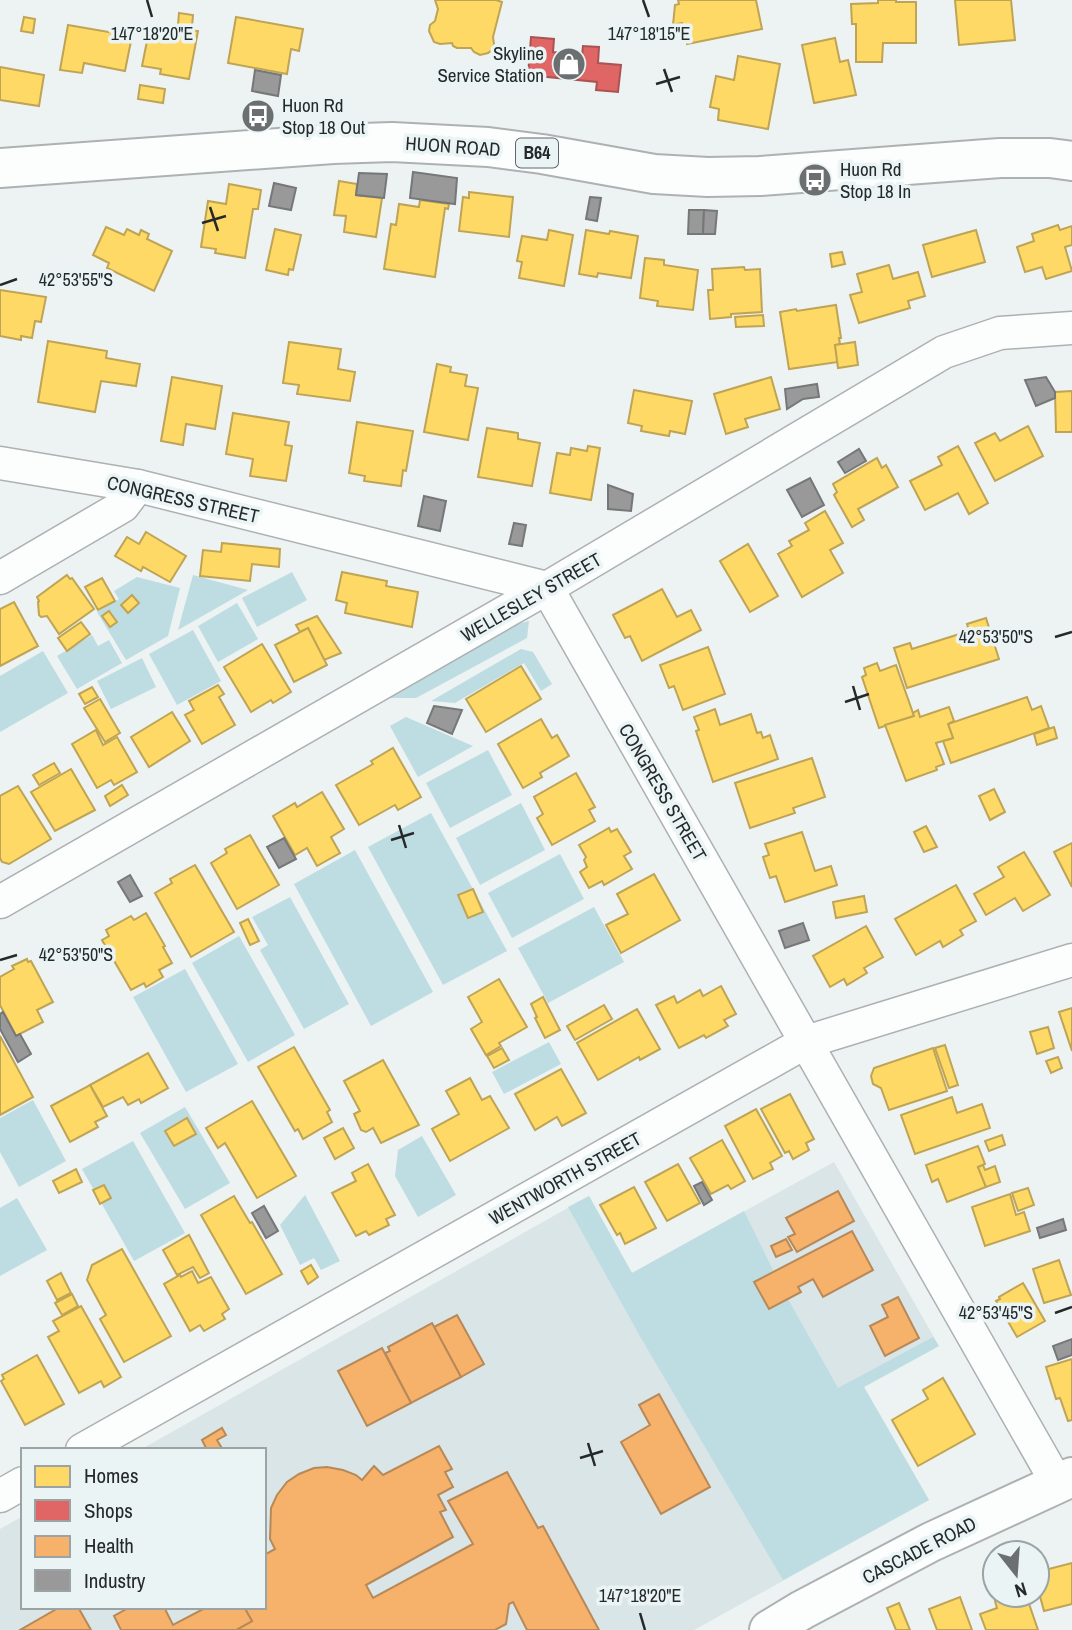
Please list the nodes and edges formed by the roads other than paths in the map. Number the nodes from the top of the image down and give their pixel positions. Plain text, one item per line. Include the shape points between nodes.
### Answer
1 (1072, 161) edge
2 (0, 168) edge
3 (1072, 328) edge
4 (0, 463) edge
5 (138, 486) junction
6 (0, 578) edge
7 (547, 589) junction
8 (0, 902) edge
9 (1072, 960) edge
10 (806, 1042) junction
11 (86, 1448) edge
12 (1065, 1480) edge
13 (21, 1484) edge
14 (0, 1496) edge
15 (769, 1630) edge

1 - 2 main road, HUON ROAD / B64 via 1000,158 708,177 654,174 488,147 392,142
3 - 7 street, WELLESLEY STREET via 1000,333 944,352
4 - 5 street, CONGRESS STREET
5 - 6 street via 123,506
5 - 7 street, CONGRESS STREET
7 - 8 street, WELLESLEY STREET
7 - 10 street, CONGRESS STREET
9 - 10 street, WENTWORTH STREET
10 - 11 street, WENTWORTH STREET
10 - 12 street, CONGRESS STREET
12 - 15 main road, CASCADE ROAD via 931,1542
13 - 14 street

